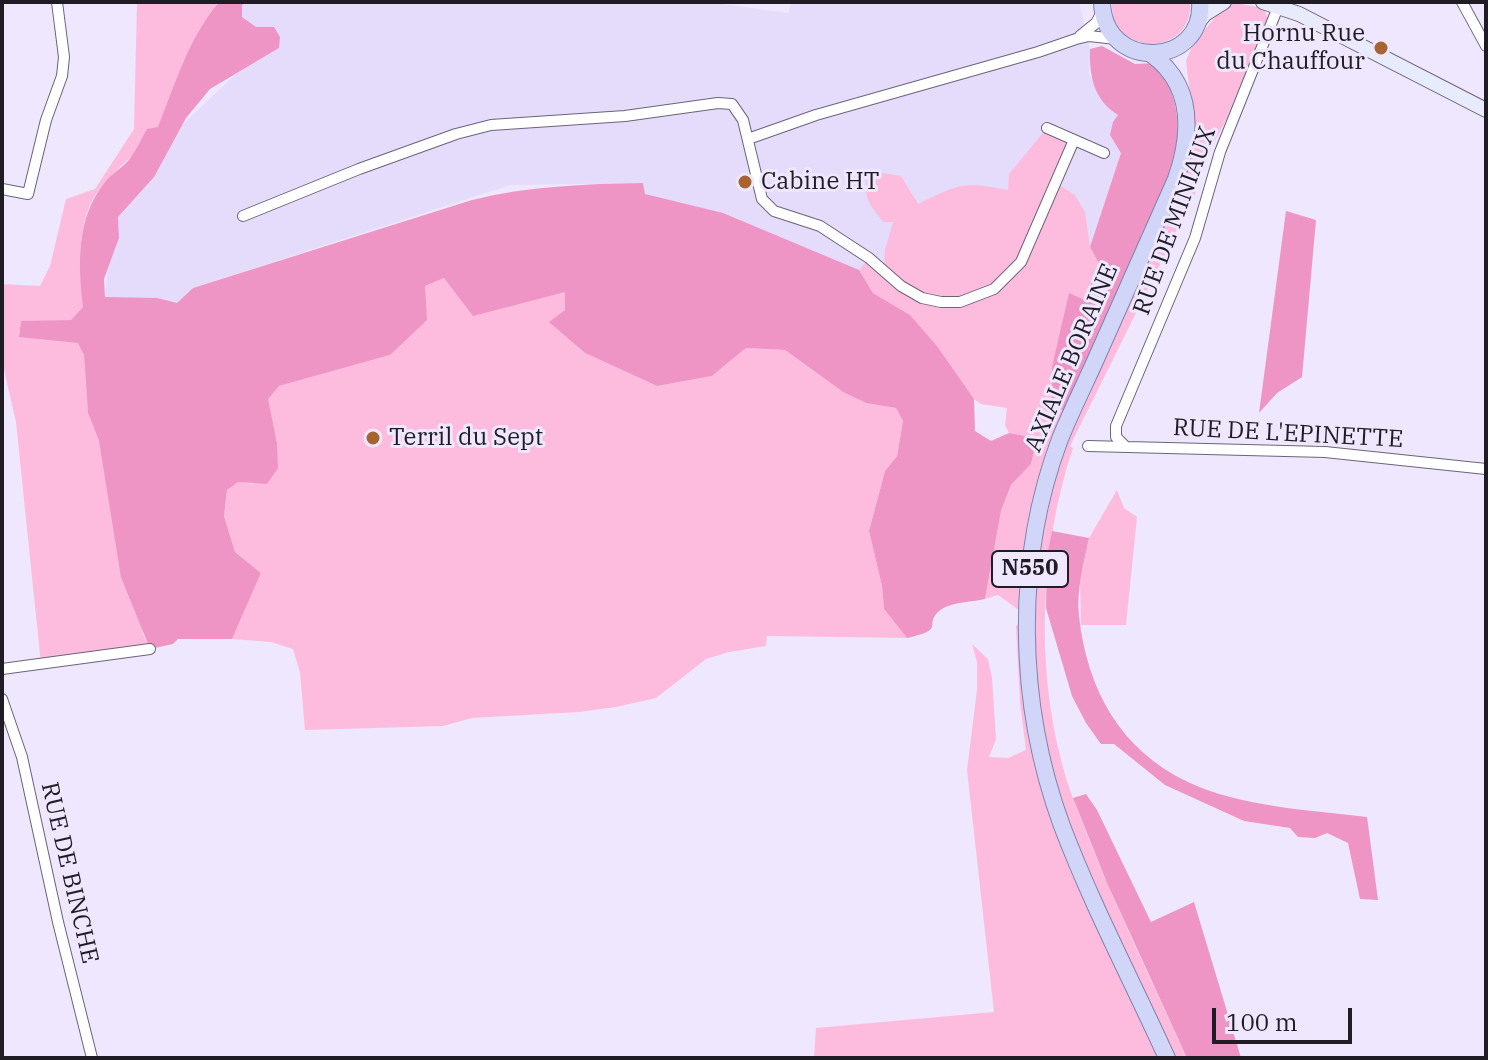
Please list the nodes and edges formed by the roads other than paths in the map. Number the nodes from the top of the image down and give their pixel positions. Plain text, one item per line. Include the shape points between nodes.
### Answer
1 (57, 2) edge
2 (1200, 2) edge
3 (1224, 2) edge
4 (1263, 2) edge
5 (1462, 2) edge
6 (1102, 4) edge
7 (1278, 7) junction
8 (1196, 25) junction
9 (1076, 39) junction
10 (1116, 39) junction
11 (1182, 43) junction
12 (1486, 46) edge
13 (1151, 54) junction
14 (1179, 84) junction
15 (1486, 110) edge
16 (1047, 128) dead end
17 (748, 139) junction
18 (1074, 140) junction
19 (1104, 153) dead end
20 (2, 189) edge
21 (243, 216) dead end
22 (1124, 445) junction
23 (1088, 446) dead end
24 (1486, 469) edge
25 (150, 649) dead end
26 (2, 669) edge
27 (2, 699) edge
28 (92, 1058) edge
29 (1167, 1058) edge

1 - 20 street via 62,76 28,194
2 - 8 main road
3 - 8 street
4 - 7 street
5 - 12 street
6 - 9 street via 1087,32
6 - 10 main road
7 - 15 street
7 - 22 street, RUE DE MINIAUX via 1228,130 1198,231 1116,426 1116,437
8 - 11 main road
9 - 10 street
9 - 17 street
10 - 13 main road
11 - 13 main road
11 - 14 main road, AXIALE BORAINE
13 - 14 main road
14 - 29 main road, AXIALE BORAINE / N550 via 1188,127 1183,158 1060,439 1032,547 1027,616 1032,705 1053,797
16 - 18 street
17 - 18 street via 762,199 774,211 820,226 901,286 941,302 960,302 994,289 1021,262
17 - 21 street via 737,110 718,103 491,125 359,169
18 - 19 street
22 - 23 street, RUE DE L'EPINETTE
22 - 24 street, RUE DE L'EPINETTE via 1325,452
25 - 26 street
27 - 28 street, RUE DE BINCHE via 22,757

